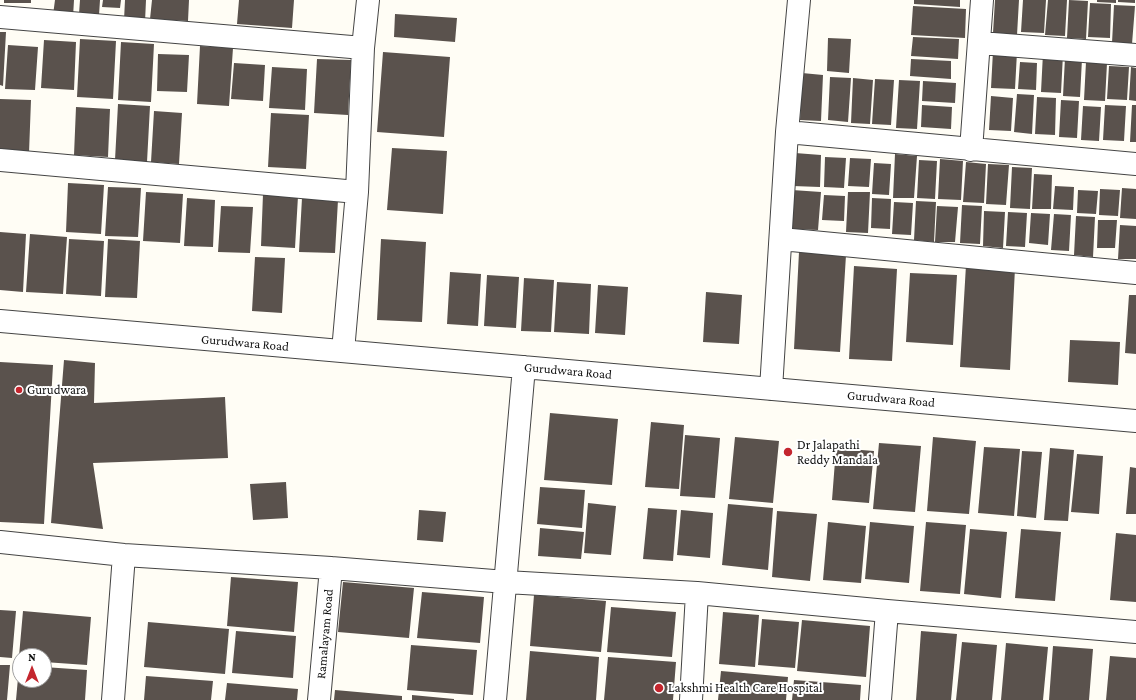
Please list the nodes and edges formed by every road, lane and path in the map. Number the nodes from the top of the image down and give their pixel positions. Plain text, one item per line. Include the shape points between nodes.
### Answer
1 (368, 0) edge
2 (799, 0) edge
3 (982, 0) edge
4 (0, 17) edge
5 (980, 43) junction
6 (363, 48) junction
7 (1136, 55) edge
8 (787, 132) junction
9 (971, 150) junction
10 (0, 160) edge
11 (1136, 164) edge
12 (357, 192) junction
13 (781, 239) junction
14 (1136, 273) edge
15 (0, 321) edge
16 (343, 351) junction
17 (524, 367) junction
18 (771, 389) junction
19 (1136, 421) edge
20 (0, 542) edge
21 (124, 555) junction
22 (332, 568) junction
23 (506, 582) junction
24 (697, 593) junction
25 (887, 611) junction
26 (1136, 632) edge
27 (113, 700) edge
28 (319, 700) edge
29 (496, 700) edge
30 (691, 700) edge
31 (880, 700) edge

1 - 6 street
2 - 8 street
3 - 5 street
4 - 6 street
5 - 7 street
5 - 9 street
6 - 12 street
8 - 9 street
8 - 13 street
9 - 11 street
10 - 12 street
12 - 16 street
13 - 14 street
13 - 18 street
15 - 16 street, Gurudwara Road
16 - 17 street, Gurudwara Road
17 - 18 street, Gurudwara Road
17 - 23 street
18 - 19 street, Gurudwara Road
20 - 21 street
21 - 22 street
21 - 27 street
22 - 23 street
22 - 28 street, Ramalayam Road
23 - 24 street
23 - 29 street
24 - 25 street
24 - 30 street
25 - 26 street
25 - 31 street

